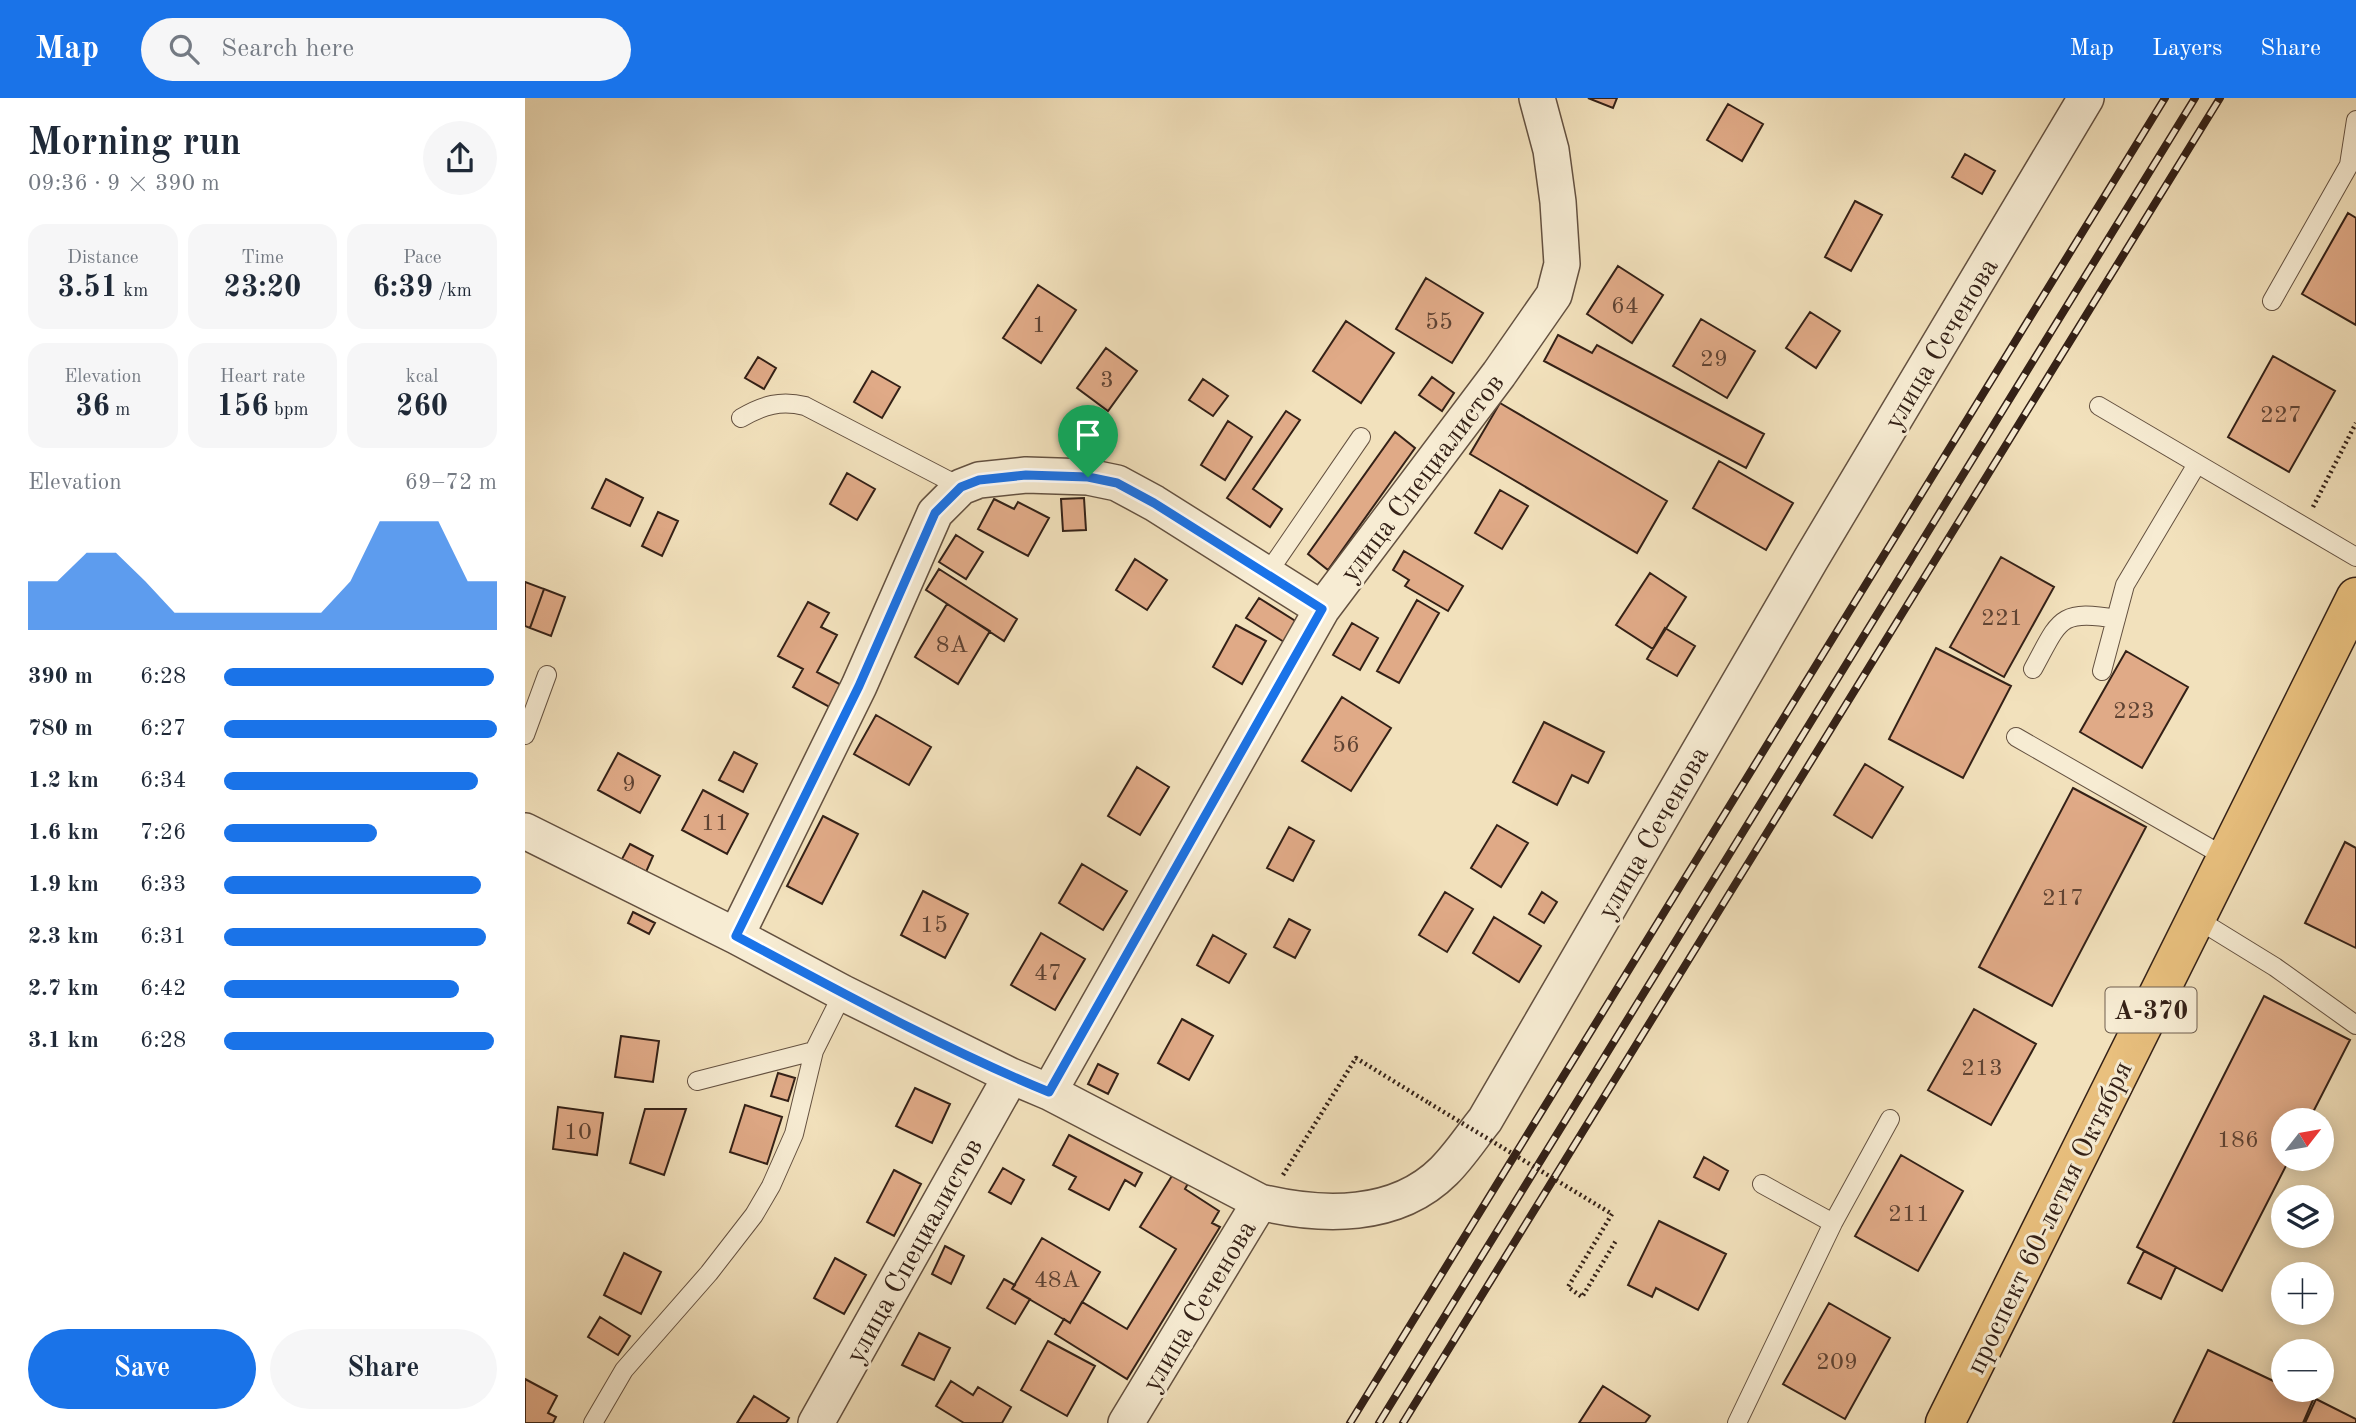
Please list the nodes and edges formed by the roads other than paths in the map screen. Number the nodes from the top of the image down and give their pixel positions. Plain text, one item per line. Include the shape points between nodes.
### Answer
1 (1537, 98) edge
2 (2086, 98) edge
3 (2356, 120) edge
4 (2352, 167) edge
5 (2272, 300) dead end
6 (2099, 406) dead end
7 (741, 418) dead end
8 (1361, 438) dead end
9 (2197, 464) junction
10 (961, 487) junction
11 (2356, 557) edge
12 (1267, 574) junction
13 (2356, 597) edge
14 (1322, 609) junction
15 (2116, 619) junction
16 (2033, 669) dead end
17 (2102, 671) dead end
18 (547, 675) dead end
19 (525, 735) edge
20 (2016, 737) dead end
21 (525, 831) edge
22 (2227, 858) junction
23 (2196, 919) junction
24 (736, 936) junction
25 (843, 993) junction
26 (2356, 1025) edge
27 (814, 1051) junction
28 (1011, 1076) junction
29 (697, 1081) dead end
30 (1049, 1092) junction
31 (1890, 1119) dead end
32 (1762, 1184) dead end
33 (1260, 1202) junction
34 (1833, 1223) junction
35 (593, 1423) edge
36 (816, 1423) edge
37 (1126, 1423) edge
38 (1737, 1423) edge
39 (1945, 1423) edge

1 - 14 street, улица Специалистов via 1558,202 1562,264 1554,295 1500,374
2 - 33 street, улица Сеченова via 1804,570 1485,1120 1445,1170 1394,1203 1335,1213 1296,1211
3 - 4 lane
4 - 5 lane
6 - 9 lane
7 - 10 lane via 771,404 806,406
8 - 12 lane
9 - 11 lane
9 - 15 lane via 2125,585
10 - 12 street via 979,480 1026,475 1117,483
10 - 24 street via 935,513 859,686
12 - 14 street
13 - 22 highway, проспект 60-летия Октября / А-370
14 - 30 street, улица Специалистов
15 - 16 lane via 2073,615 2052,635
15 - 17 lane
18 - 19 lane
20 - 22 lane
21 - 24 street
22 - 23 highway, проспект 60-летия Октября / А-370
23 - 26 lane via 2275,967
23 - 39 highway, проспект 60-летия Октября / А-370
24 - 25 street
25 - 27 lane
25 - 28 street
27 - 29 lane
27 - 35 lane via 794,1134 754,1215 624,1370
28 - 30 street
28 - 36 street, улица Специалистов
30 - 33 street
31 - 34 lane
32 - 34 lane
33 - 37 street, улица Сеченова
34 - 38 lane

